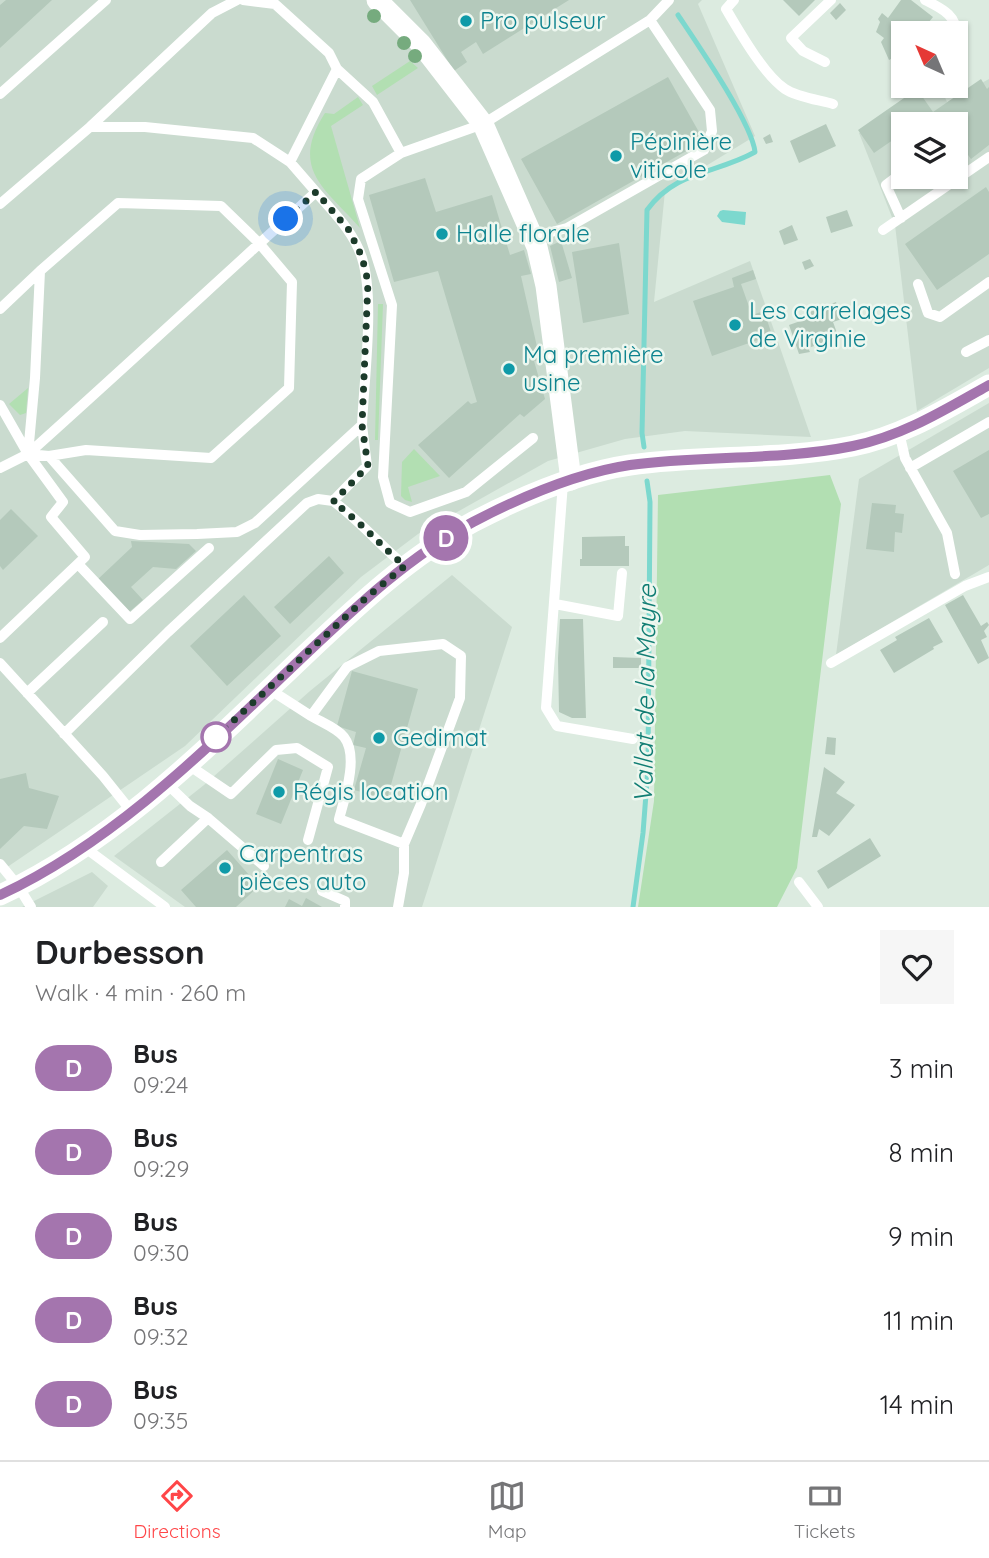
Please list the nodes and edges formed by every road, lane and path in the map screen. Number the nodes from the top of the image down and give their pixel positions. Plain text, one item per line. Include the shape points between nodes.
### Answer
1 (106, 0) edge
2 (237, 0) edge
3 (243, 0) edge
4 (377, 0) edge
5 (669, 0) edge
6 (734, 0) edge
7 (831, 0) edge
8 (925, 0) edge
9 (273, 2) edge
10 (649, 20) junction
11 (954, 21) edge
12 (825, 62) dead end
13 (337, 69) junction
14 (0, 94) edge
15 (833, 104) dead end
16 (483, 124) junction
17 (90, 127) junction
18 (401, 153) junction
19 (989, 157) edge
20 (290, 162) junction
21 (891, 180) edge
22 (316, 192) junction
23 (0, 204) edge
24 (901, 218) junction
25 (883, 230) dead end
26 (532, 237) junction
27 (260, 243) junction
28 (40, 271) junction
29 (989, 282) edge
30 (918, 284) dead end
31 (0, 309) edge
32 (989, 340) edge
33 (966, 352) dead end
34 (989, 385) edge
35 (0, 405) edge
36 (989, 422) edge
37 (362, 425) junction
38 (899, 432) junction
39 (533, 438) dead end
40 (28, 454) junction
41 (49, 456) junction
42 (0, 468) edge
43 (910, 468) junction
44 (567, 482) junction
45 (333, 502) junction
46 (209, 548) dead end
47 (81, 561) junction
48 (405, 566) junction
49 (622, 573) dead end
50 (955, 574) dead end
51 (989, 577) edge
52 (555, 604) junction
53 (103, 622) dead end
54 (0, 638) edge
55 (0, 663) edge
56 (831, 663) dead end
57 (269, 689) junction
58 (27, 693) junction
59 (311, 716) junction
60 (64, 734) junction
61 (633, 739) dead end
62 (187, 764) junction
63 (165, 782) junction
64 (131, 811) junction
65 (208, 818) junction
66 (308, 840) dead end
67 (404, 844) junction
68 (84, 847) junction
69 (161, 862) dead end
70 (0, 864) edge
71 (264, 866) dead end
72 (799, 882) dead end
73 (9, 891) edge
74 (322, 891) dead end
75 (31, 907) edge
76 (165, 907) edge
77 (345, 907) edge
78 (398, 907) edge
79 (818, 907) edge

1 - 14 lane
2 - 17 lane via 212,13
3 - 9 lane
4 - 16 main road via 421,44
5 - 10 lane
6 - 15 lane via 726,9 739,32 786,90
7 - 12 lane via 791,38 803,51
8 - 11 lane
9 - 13 lane via 329,53
10 - 16 lane
10 - 26 lane via 710,110 712,131 705,150 566,228
13 - 18 lane via 373,102
13 - 20 lane
16 - 18 lane
16 - 26 main road
17 - 20 lane via 145,127 253,138
17 - 23 lane
18 - 39 lane via 361,179 358,198 392,305 383,477 390,503 410,512 466,492
19 - 24 lane
20 - 22 lane
21 - 24 lane via 886,184
22 - 27 lane
22 - 37 lane via 349,230 368,282
24 - 25 lane
26 - 44 main road via 546,286
27 - 28 lane via 221,206 118,203
27 - 40 lane
27 - 41 lane via 292,282 289,387 211,457 86,450
28 - 31 lane
28 - 40 lane
29 - 30 lane via 940,317 928,313
32 - 33 lane
34 - 38 main road
35 - 40 lane
36 - 43 lane
37 - 41 lane via 254,523 237,532 140,535 115,531
37 - 45 lane via 368,466
38 - 43 lane
38 - 44 main road via 856,446 812,453 630,465
40 - 41 lane
40 - 42 lane
40 - 47 lane via 63,502 51,517
43 - 50 lane via 947,533
44 - 48 main road via 474,522
44 - 52 lane
45 - 48 lane
45 - 60 lane via 318,499 307,503
46 - 47 lane via 130,619
47 - 54 lane
48 - 57 main road
49 - 52 lane via 618,616
51 - 56 lane via 965,586
52 - 61 lane via 546,708 557,726
53 - 58 lane
55 - 58 lane
57 - 59 lane
57 - 62 main road
58 - 60 lane
59 - 67 lane via 343,735 352,750 339,819
59 - 67 lane via 346,667 379,651 443,644 461,656 460,698
60 - 64 lane
62 - 63 main road
62 - 66 lane via 231,794 276,750 297,748 328,767
63 - 64 main road
63 - 65 lane
64 - 68 main road
65 - 69 lane
65 - 71 lane
67 - 78 lane
68 - 73 main road
68 - 76 lane
70 - 73 lane
72 - 79 lane
73 - 75 lane
74 - 77 lane via 345,901

